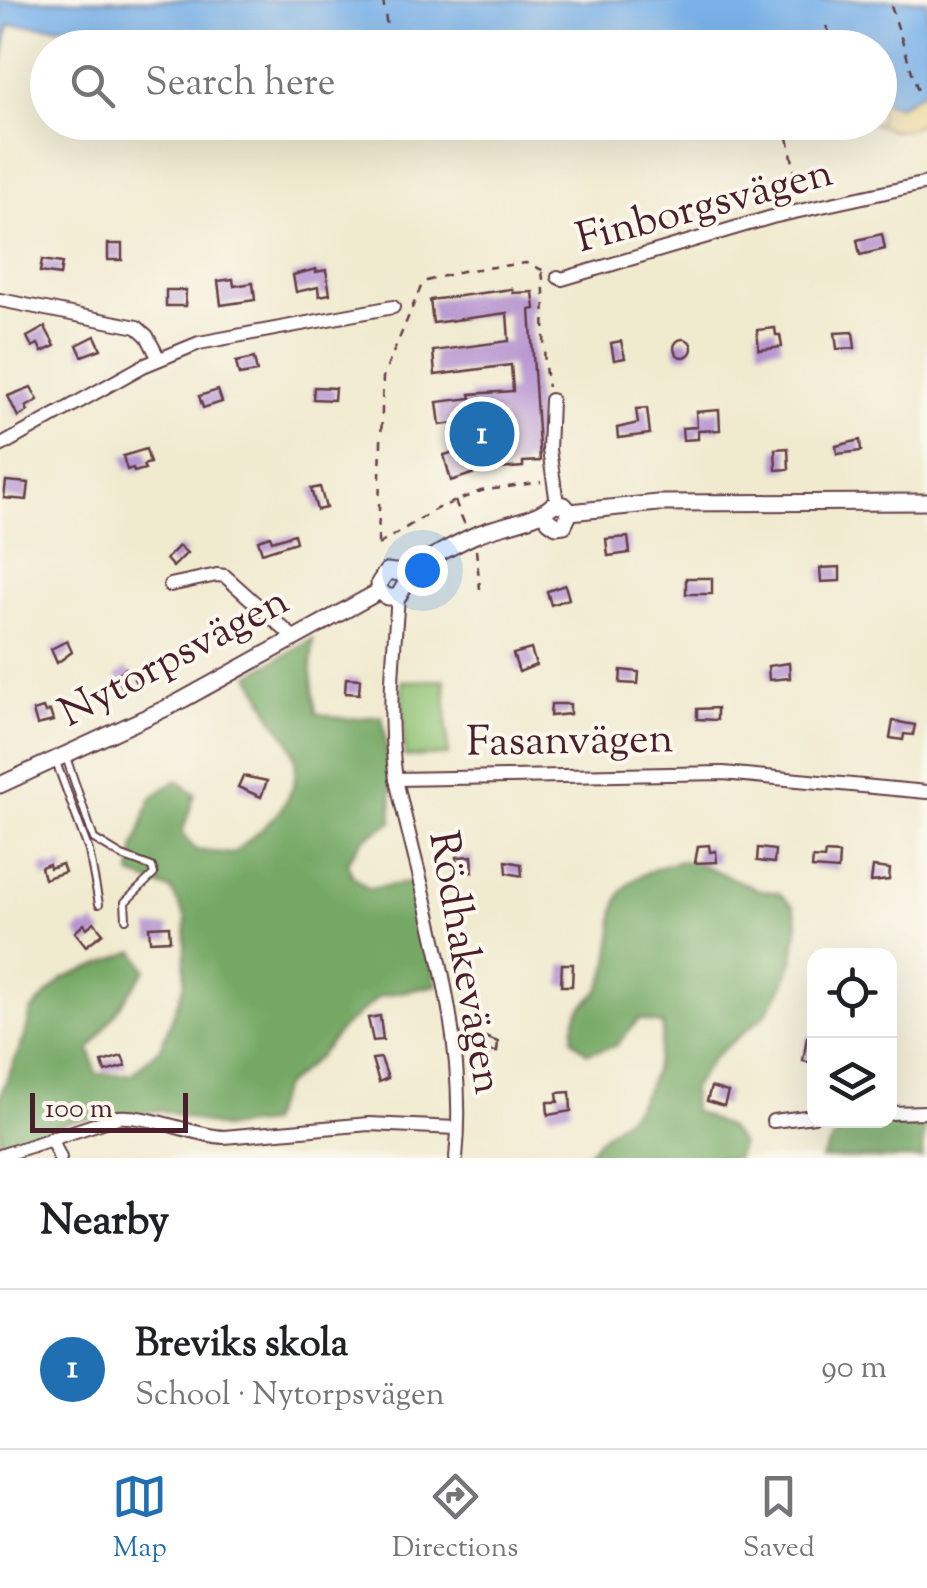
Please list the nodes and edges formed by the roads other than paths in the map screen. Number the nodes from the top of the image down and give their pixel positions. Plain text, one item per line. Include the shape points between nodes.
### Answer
1 (927, 183) edge
2 (558, 277) road end
3 (0, 300) edge
4 (393, 306) dead end
5 (159, 359) junction
6 (551, 400) road end
7 (0, 446) edge
8 (927, 502) edge
9 (556, 512) junction
10 (402, 585) junction
11 (170, 586) dead end
12 (380, 590) junction
13 (293, 638) junction
14 (60, 758) junction
15 (396, 779) junction
16 (0, 785) edge
17 (927, 792) edge
18 (99, 904) dead end
19 (126, 919) dead end
20 (927, 1112) edge
21 (897, 1113) edge
22 (807, 1117) edge
23 (773, 1122) dead end
24 (458, 1128) junction
25 (51, 1138) junction
26 (0, 1156) edge
27 (60, 1158) edge
28 (456, 1158) edge

1 - 2 street, Finborgsvägen
3 - 5 street via 137,327
4 - 5 street via 219,336
5 - 7 street
6 - 9 street
8 - 9 street via 658,504
9 - 10 street via 470,537
10 - 12 street via 388,597
10 - 12 street, Nytorpsvägen via 391,570 382,574
10 - 15 street via 390,683
11 - 13 street via 225,576
12 - 13 street, Nytorpsvägen
13 - 14 street, Nytorpsvägen
14 - 16 street, Nytorpsvägen
14 - 18 lane
14 - 19 lane via 94,839 152,867 150,880 125,902
15 - 17 street, Fasanvägen via 723,773
15 - 24 street, Rödhakevägen via 438,956
20 - 21 street
22 - 23 street
24 - 25 street via 369,1124 224,1137 136,1116
24 - 28 street, Rödhakevägen
25 - 26 street
25 - 27 street

